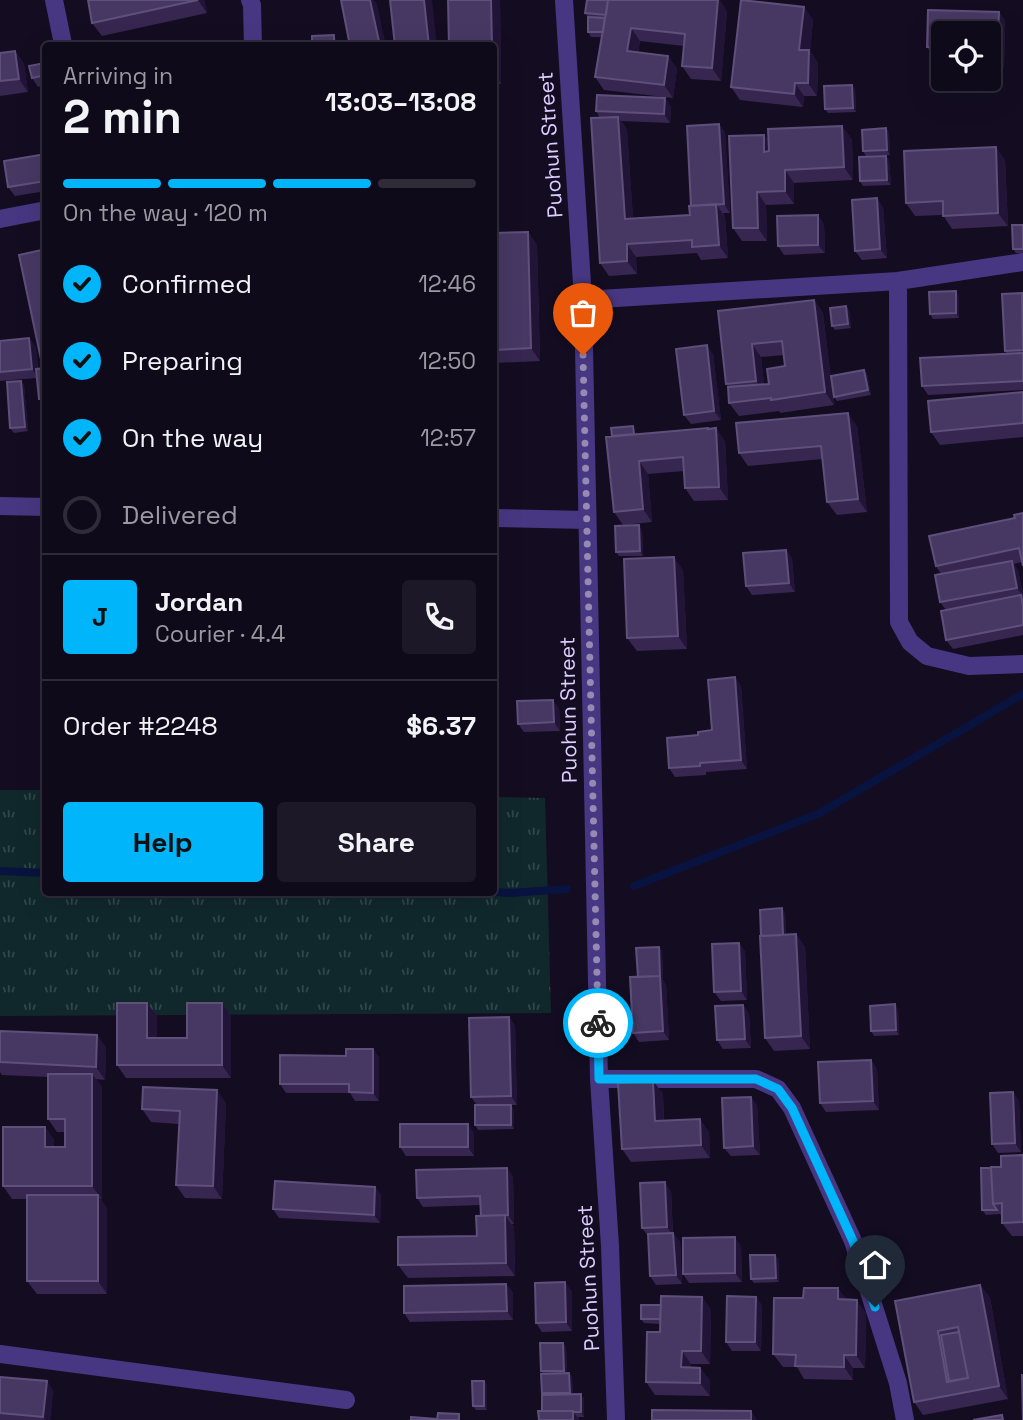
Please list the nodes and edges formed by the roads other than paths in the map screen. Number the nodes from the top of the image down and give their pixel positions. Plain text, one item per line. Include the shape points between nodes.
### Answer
1 (54, 0) edge
2 (250, 0) edge
3 (564, 0) edge
4 (63, 42) edge
5 (253, 42) edge
6 (42, 212) edge
7 (0, 219) edge
8 (1023, 262) edge
9 (898, 281) junction
10 (583, 300) junction
11 (0, 506) edge
12 (42, 507) edge
13 (497, 518) edge
14 (586, 520) junction
15 (1023, 664) edge
16 (599, 1079) junction
17 (0, 1354) edge
18 (346, 1400) dead end
19 (616, 1420) edge
20 (905, 1420) edge

1 - 4 street
2 - 5 street
3 - 10 street, Puohun Street
6 - 7 street
8 - 9 street
9 - 10 street
9 - 15 street via 899,622 910,642 927,656 969,666
10 - 14 street, Puohun Street
11 - 12 street
13 - 14 street
14 - 16 street, Puohun Street
16 - 19 street, Puohun Street
16 - 20 street via 756,1079 778,1089 792,1108 853,1241 898,1383
17 - 18 street

